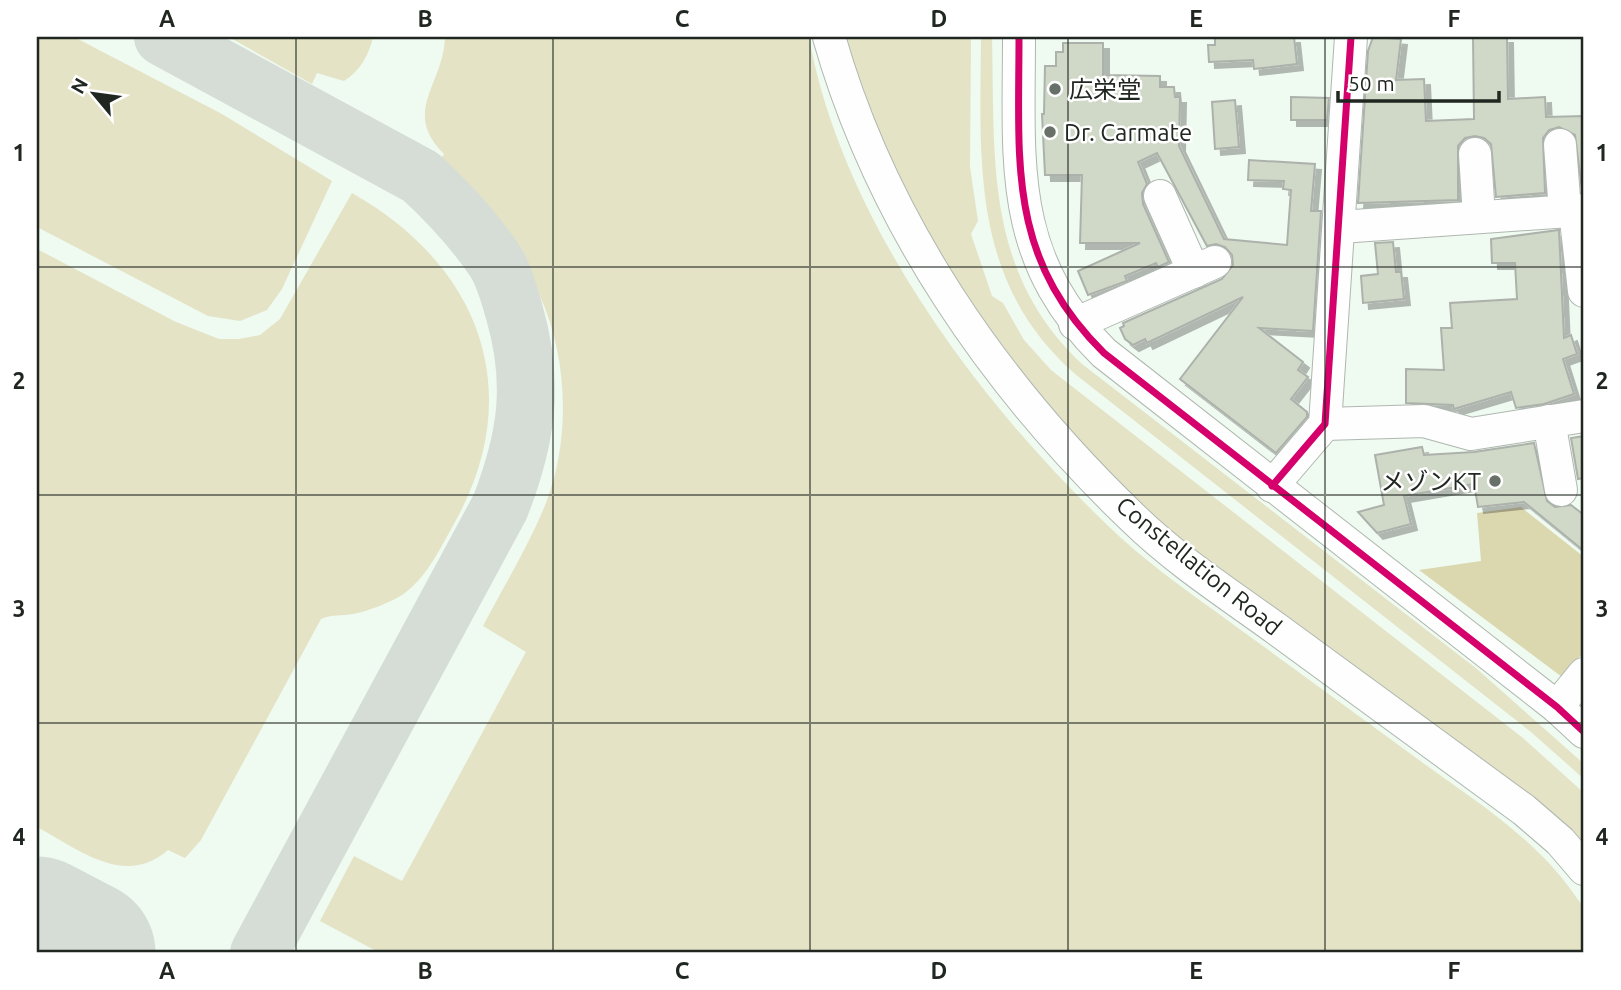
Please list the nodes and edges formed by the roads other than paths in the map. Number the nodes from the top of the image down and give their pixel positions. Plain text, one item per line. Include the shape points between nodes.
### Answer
1 (829, 37) edge
2 (1019, 37) edge
3 (1351, 37) edge
4 (1560, 145) dead end
5 (1475, 154) dead end
6 (1161, 196) dead end
7 (1575, 211) edge
8 (1479, 217) junction
9 (1340, 227) junction
10 (1584, 291) edge
11 (1075, 324) junction
12 (1584, 416) edge
13 (1549, 421) junction
14 (1325, 425) junction
15 (1272, 486) junction
16 (1561, 490) dead end
17 (1584, 674) edge
18 (1557, 707) junction
19 (1584, 732) edge
20 (1584, 869) edge

1 - 20 street, Constellation Road via 872,158 932,273 1013,387 1067,450 1136,521 1524,810
2 - 11 street via 1020,175 1028,230 1046,274
3 - 9 street
4 - 7 street
5 - 8 street
6 - 11 street via 1205,267
7 - 8 street
7 - 10 street
8 - 9 street
9 - 14 street
11 - 15 street via 1104,353
12 - 13 street
13 - 14 street via 1471,434 1423,421
13 - 16 street
14 - 15 street
15 - 18 street
17 - 18 street
18 - 19 street

